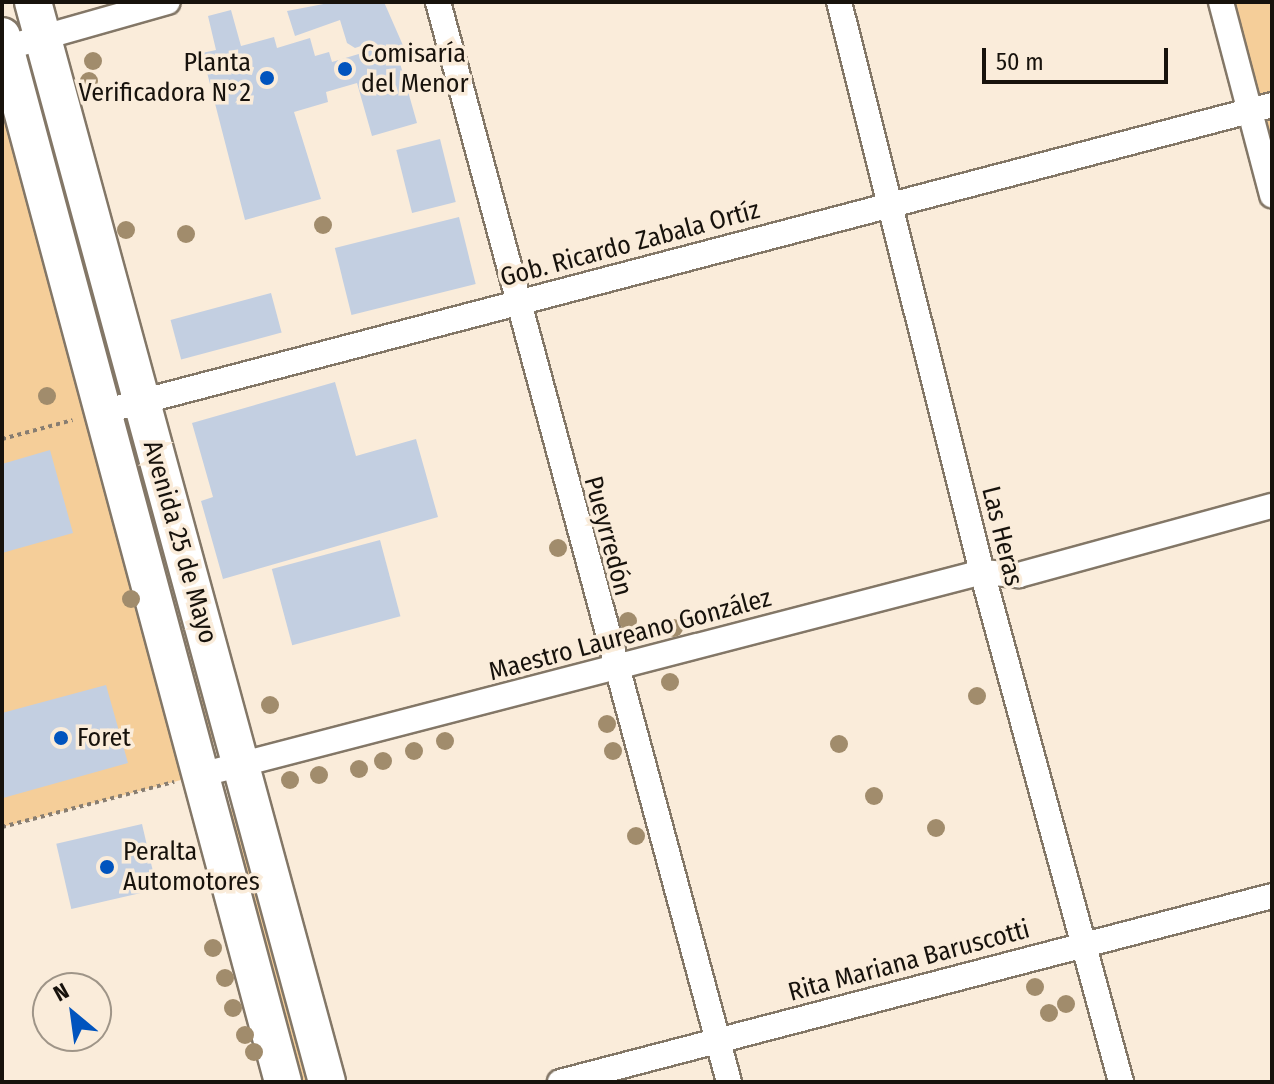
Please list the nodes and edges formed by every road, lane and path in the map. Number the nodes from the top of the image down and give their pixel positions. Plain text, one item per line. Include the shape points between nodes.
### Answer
1 (33, 2) edge
2 (168, 2) edge
3 (438, 2) edge
4 (839, 2) edge
5 (1221, 2) edge
6 (42, 37) junction
7 (4, 42) edge
8 (1261, 108) edge
9 (1272, 195) edge
10 (892, 205) junction
11 (516, 303) junction
12 (141, 402) junction
13 (102, 412) junction
14 (2, 439) edge
15 (1272, 506) edge
16 (982, 572) junction
17 (614, 668) junction
18 (241, 764) junction
19 (200, 775) junction
20 (2, 827) edge
21 (1272, 896) edge
22 (1084, 945) junction
23 (718, 1040) junction
24 (283, 1082) edge
25 (327, 1082) edge
26 (560, 1082) edge
27 (729, 1082) edge
28 (1121, 1082) edge

1 - 6 main road, Avenida 25 de Mayo
2 - 6 street
3 - 11 street, Pueyrredón
4 - 10 street, Las Heras
5 - 8 street
6 - 7 street
6 - 12 main road, Avenida 25 de Mayo
7 - 13 main road, Avenida 25 de Mayo
8 - 9 street
8 - 10 street, Gob. Ricardo Zabala Ortíz
10 - 11 street, Gob. Ricardo Zabala Ortíz
10 - 16 street, Las Heras
11 - 12 street, Gob. Ricardo Zabala Ortíz
11 - 17 street, Pueyrredón
12 - 13 street, Gob. Ricardo Zabala Ortíz
12 - 18 main road, Avenida 25 de Mayo
13 - 14 path
13 - 19 main road, Avenida 25 de Mayo
15 - 16 street, Maestro Laureano González via 1019,575
16 - 17 street, Maestro Laureano González
16 - 22 street, Las Heras
17 - 18 street, Maestro Laureano González
17 - 23 street, Pueyrredón
18 - 19 street, Maestro Laureano González
18 - 25 main road, Avenida 25 de Mayo
19 - 20 path
19 - 24 main road, Avenida 25 de Mayo
21 - 22 street, Rita Mariana Baruscotti
22 - 23 street, Rita Mariana Baruscotti
22 - 28 street, Las Heras
23 - 26 street, Rita Mariana Baruscotti
23 - 27 street, Pueyrredón

